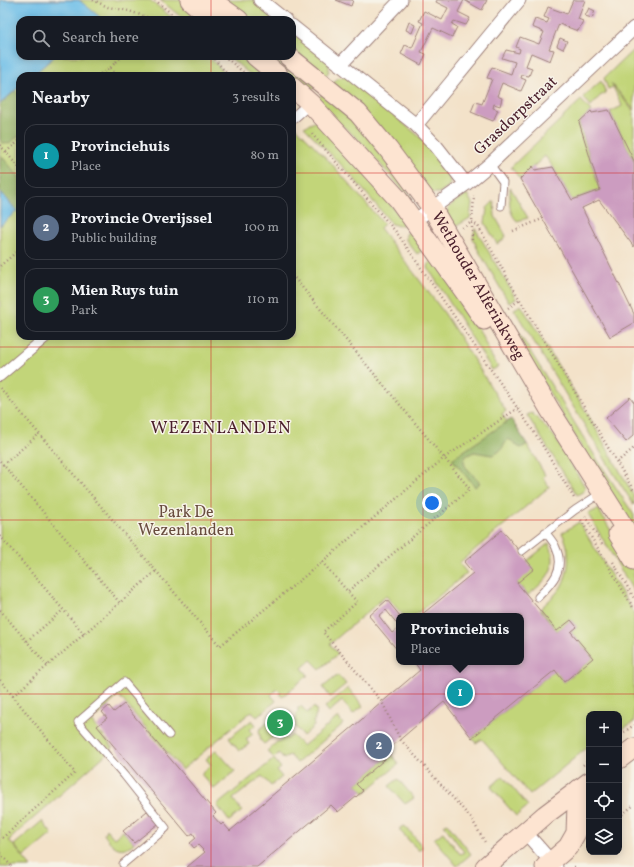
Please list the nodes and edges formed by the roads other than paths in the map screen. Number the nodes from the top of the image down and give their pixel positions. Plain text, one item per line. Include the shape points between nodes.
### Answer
1 (190, 0) edge
2 (210, 0) edge
3 (260, 0) edge
4 (401, 0) edge
5 (519, 0) edge
6 (208, 16) edge
7 (233, 16) edge
8 (280, 16) edge
9 (634, 28) edge
10 (296, 29) edge
11 (260, 60) edge
12 (293, 60) edge
13 (340, 65) junction
14 (274, 72) edge
15 (296, 101) edge
16 (299, 112) edge
17 (416, 125) junction
18 (490, 164) junction
19 (466, 184) junction
20 (501, 206) dead end
21 (432, 208) junction
22 (414, 221) junction
23 (42, 340) edge
24 (0, 376) edge
25 (583, 504) junction
26 (545, 532) junction
27 (634, 543) edge
28 (522, 551) dead end
29 (634, 560) edge
30 (538, 597) dead end
31 (169, 735) dead end
32 (634, 748) edge
33 (622, 757) edge
34 (584, 786) edge
35 (524, 832) junction
36 (123, 864) dead end
37 (551, 865) edge
38 (485, 867) edge

1 - 6 main road
2 - 7 main road
3 - 8 street
4 - 13 street
5 - 17 street
9 - 18 street, Grasdorpstraat
10 - 13 street
11 - 14 main road
12 - 21 main road, Wethouder Alferinkweg via 358,113
13 - 17 street
15 - 16 main road, Wethouder Alferinkweg
16 - 22 main road, Wethouder Alferinkweg via 398,199
17 - 19 street
18 - 19 street, Grasdorpstraat
18 - 20 lane via 502,182
19 - 21 street, Grasdorpstraat
21 - 22 street, Grasdorpstraat
21 - 27 main road, Wethouder Alferinkweg via 550,410
22 - 25 main road, Wethouder Alferinkweg via 470,298
23 - 24 street
25 - 26 lane
25 - 29 main road, Wethouder Alferinkweg
26 - 28 lane
26 - 30 lane via 556,547 559,559 558,572 551,584
31 - 36 lane via 124,682 78,722 166,828
32 - 33 main road
34 - 35 main road
34 - 37 main road via 577,804 576,833 568,847
35 - 37 street
35 - 38 main road

